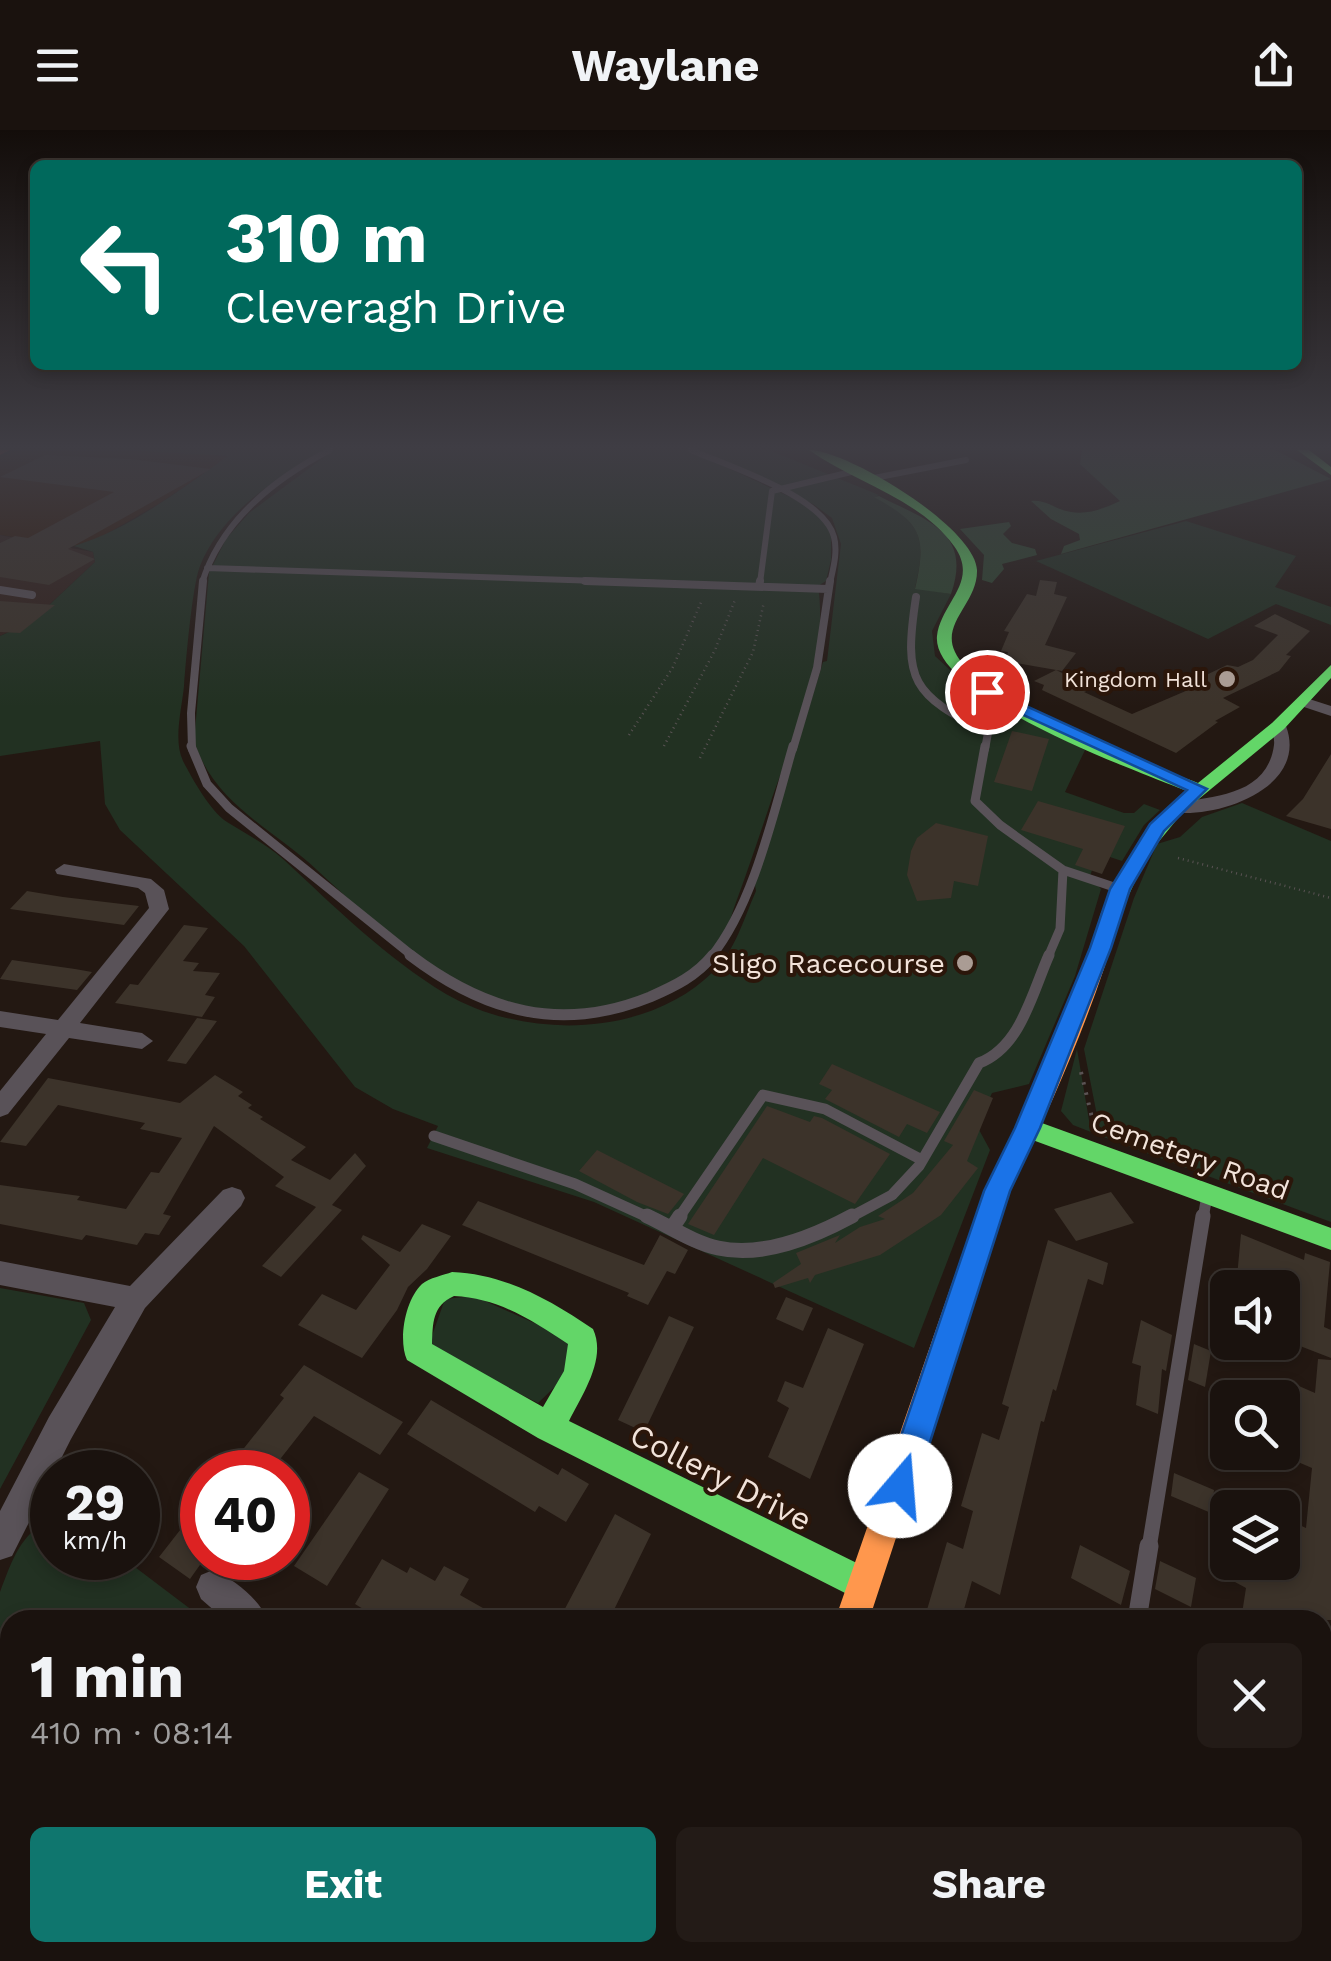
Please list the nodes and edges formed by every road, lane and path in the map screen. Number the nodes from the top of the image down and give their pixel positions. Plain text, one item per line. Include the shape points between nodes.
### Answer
1 (224, 535) edge
2 (766, 535) edge
3 (834, 535) edge
4 (951, 535) edge
5 (208, 568) junction
6 (719, 585) junction
7 (741, 586) junction
8 (759, 587) junction
9 (777, 587) junction
10 (828, 589) junction
11 (0, 590) edge
12 (32, 594) dead end
13 (916, 597) dead end
14 (1331, 670) edge
15 (1302, 702) junction
16 (1331, 711) edge
17 (1278, 726) junction
18 (629, 735) dead end
19 (664, 746) dead end
20 (700, 758) dead end
21 (1198, 789) junction
22 (1177, 808) junction
23 (1178, 858) dead end
24 (64, 870) dead end
25 (1063, 870) junction
26 (1120, 889) junction
27 (1331, 898) edge
28 (0, 1018) edge
29 (1069, 1021) junction
30 (66, 1027) junction
31 (142, 1041) dead end
32 (0, 1108) edge
33 (1028, 1128) junction
34 (434, 1136) dead end
35 (1101, 1155) junction
36 (922, 1160) junction
37 (1207, 1194) junction
38 (232, 1198) dead end
39 (672, 1228) junction
40 (1331, 1240) edge
41 (0, 1273) edge
42 (135, 1299) junction
43 (550, 1428) junction
44 (0, 1544) edge
45 (863, 1584) junction
46 (214, 1587) dead end
47 (240, 1610) edge
48 (855, 1610) edge
49 (1138, 1610) edge

1 - 5 lane
2 - 8 lane
3 - 10 lane
4 - 21 street via 974,568 943,634 944,651 971,682
5 - 6 lane
5 - 10 lane via 188,744 200,776 387,939 452,985 516,1010 583,1017 648,1001 701,971 725,942 821,658
6 - 7 lane
6 - 18 path via 704,596 674,667
7 - 8 lane
7 - 19 path via 716,650
8 - 9 lane
9 - 10 lane
9 - 20 path via 760,606 753,652
11 - 12 lane
13 - 25 lane via 910,672 937,707 988,732 975,801
14 - 15 street
15 - 16 street
15 - 17 street
17 - 21 street
17 - 22 street via 1284,744 1278,759 1250,792
21 - 22 street
22 - 26 street
23 - 27 path
24 - 30 street via 144,882 154,890 159,910
25 - 26 lane
25 - 36 lane via 1060,929 1013,1037 997,1056 979,1063
26 - 29 street
28 - 30 street
29 - 33 street
29 - 35 path
30 - 31 street
30 - 32 street
33 - 35 street, Cemetery Road
33 - 45 street via 997,1191
34 - 39 lane via 575,1184
35 - 37 street, Cemetery Road
36 - 39 lane via 892,1195 828,1229 761,1251 717,1248
36 - 39 lane via 820,1106 763,1095
37 - 40 street, Cemetery Road
37 - 49 lane
38 - 42 street
41 - 42 street
42 - 44 street
43 - 43 street, Collery Drive via 417,1351 420,1308 440,1285 456,1281 488,1289 584,1338 572,1389
43 - 45 street, Collery Drive
45 - 48 street
46 - 47 street

